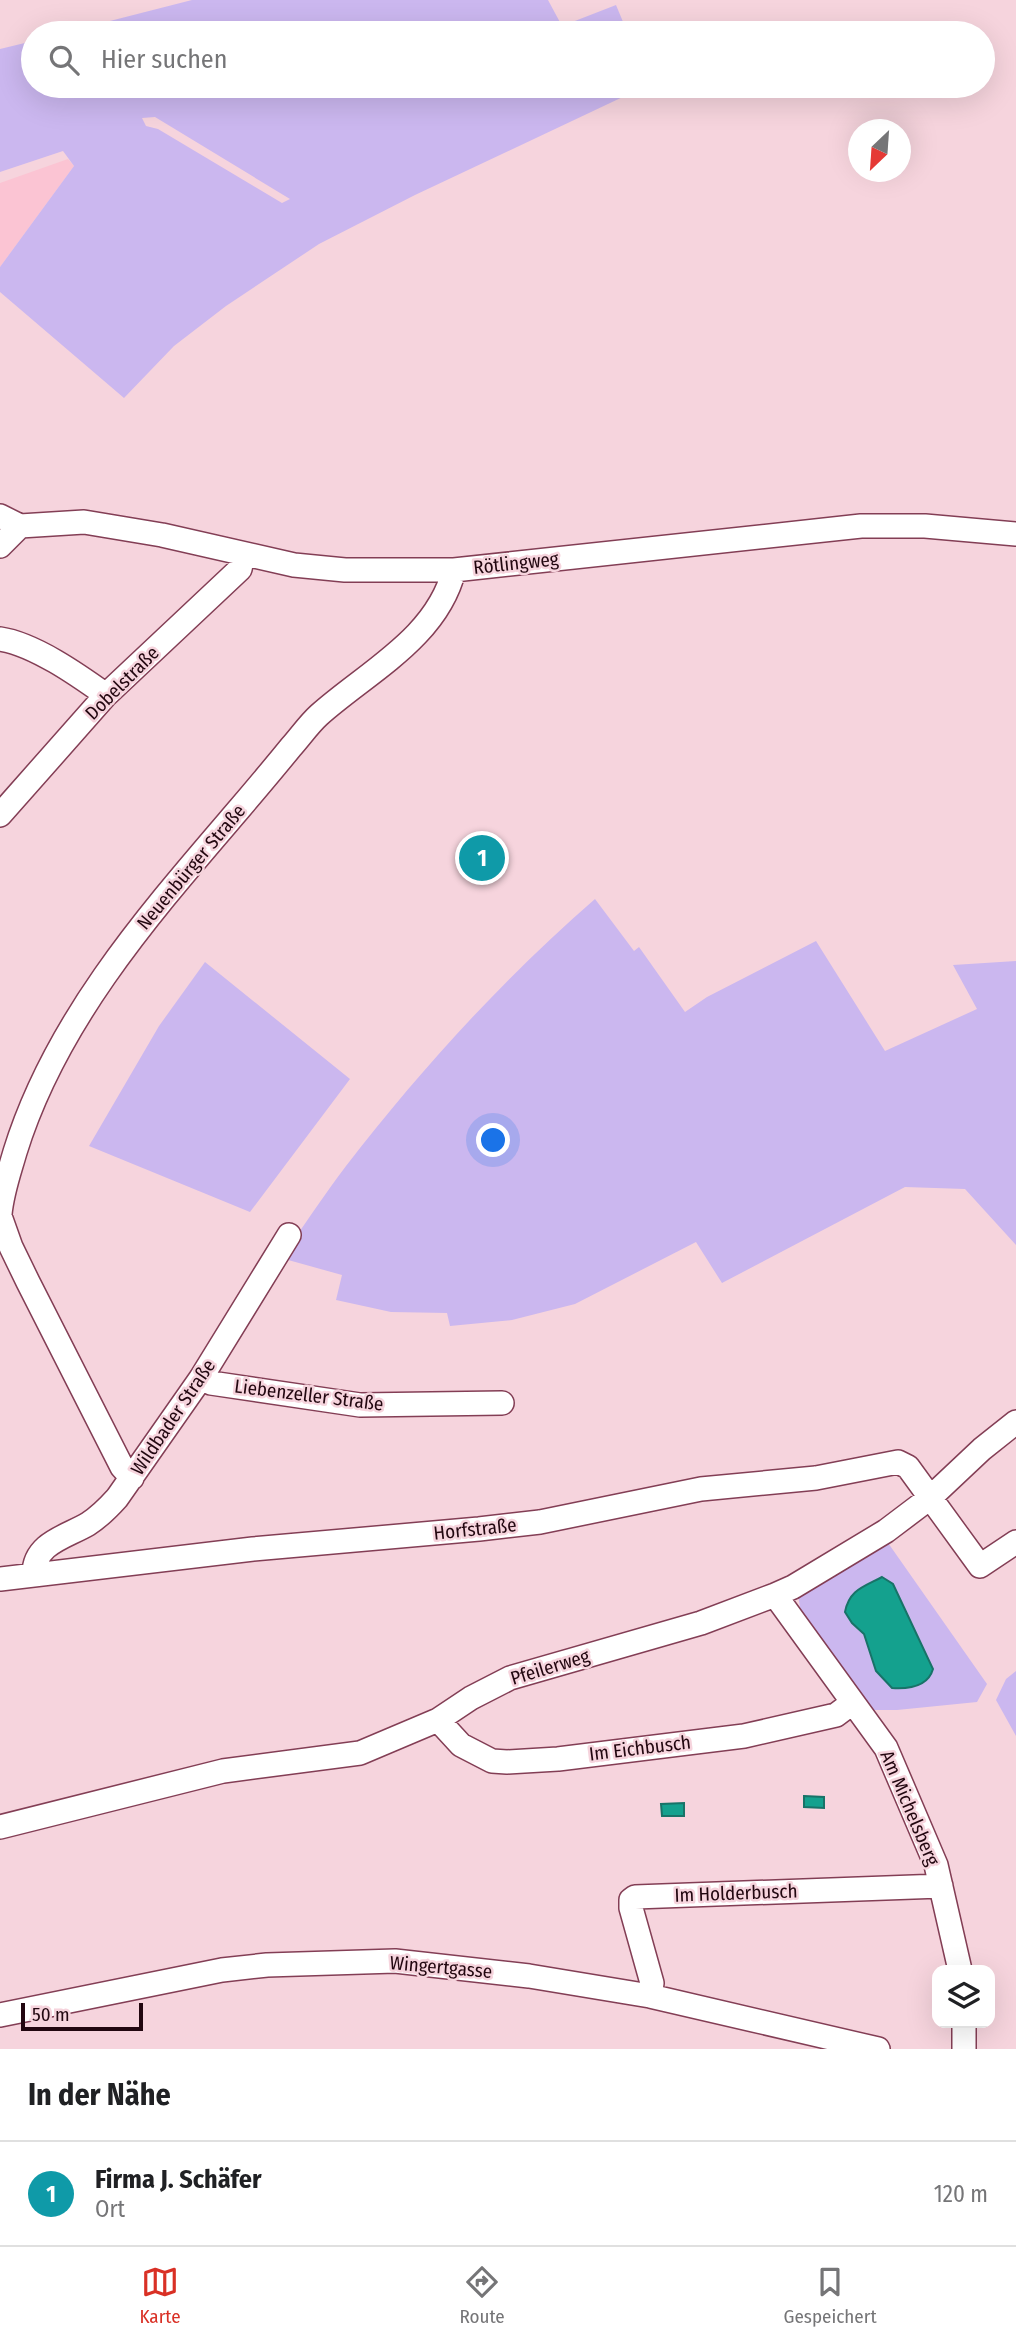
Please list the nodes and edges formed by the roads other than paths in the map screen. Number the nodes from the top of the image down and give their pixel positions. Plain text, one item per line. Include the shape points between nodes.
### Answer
1 (10, 521) edge
2 (1016, 534) edge
3 (0, 546) edge
4 (243, 555) junction
5 (454, 570) junction
6 (0, 639) edge
7 (107, 695) junction
8 (0, 815) edge
9 (0, 1215) edge
10 (289, 1235) dead end
11 (201, 1378) junction
12 (502, 1403) dead end
13 (1016, 1422) edge
14 (132, 1478) junction
15 (931, 1497) junction
16 (1016, 1542) edge
17 (34, 1574) junction
18 (0, 1579) edge
19 (775, 1595) junction
20 (852, 1703) junction
21 (438, 1720) junction
22 (0, 1827) edge
23 (941, 1886) junction
24 (959, 1965) edge
25 (650, 1996) junction
26 (0, 2015) edge
27 (964, 2028) edge
28 (878, 2049) edge
29 (964, 2049) edge

1 - 3 street
1 - 4 street, Rötlingweg via 84,522
2 - 5 street, Rötlingweg via 861,526
4 - 5 street, Rötlingweg via 345,570
4 - 7 street, Dobelstraße via 240,569
5 - 9 street, Neuenbürger Straße via 441,604 418,632 317,717 123,949 49,1065 23,1125 1,1196
6 - 7 street via 14,641 74,672
7 - 8 street, Dobelstraße
9 - 14 street, Neuenbürger Straße via 72,1368 122,1467
10 - 11 street, Wildbader Straße
11 - 12 street, Liebenzeller Straße via 360,1405
11 - 14 street, Wildbader Straße
13 - 15 street, Pfeilerweg
14 - 17 street, Wildbader Straße via 103,1513 46,1547 34,1563
15 - 16 street via 980,1566
15 - 17 street, Horfstraße via 908,1467 898,1462 816,1478 701,1489 479,1530
15 - 19 street, Pfeilerweg via 886,1531
17 - 18 street, Horfstraße
19 - 20 street, Am Michelsberg
19 - 21 street, Pfeilerweg via 701,1623 509,1678
20 - 21 street, Im Eichbusch via 836,1715 744,1736 507,1762 492,1761 461,1745
20 - 23 street, Am Michelsberg via 886,1748
21 - 22 street, Pfeilerweg via 360,1753 223,1771
23 - 24 street, Am Michelsberg
23 - 25 street, Im Holderbusch via 635,1897 631,1908 652,1983
25 - 26 street, Wingertgasse via 395,1961 222,1970
25 - 28 street, Wingertgasse
27 - 29 street

